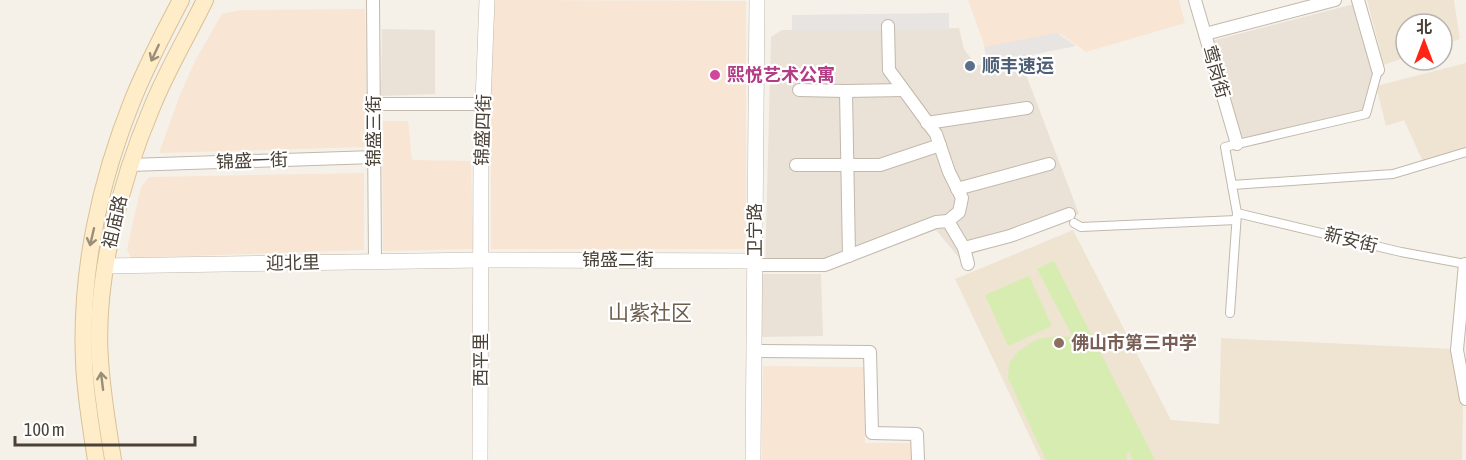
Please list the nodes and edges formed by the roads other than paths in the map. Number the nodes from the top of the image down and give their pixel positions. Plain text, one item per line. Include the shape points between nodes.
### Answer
1 (181, 0) edge
2 (205, 0) edge
3 (374, 0) edge
4 (487, 0) edge
5 (757, 0) edge
6 (1195, 0) edge
7 (1335, 0) edge
8 (1358, 0) edge
9 (888, 26) dead end
10 (1205, 34) junction
11 (1378, 70) joint
12 (799, 90) dead end
13 (903, 90) junction
14 (846, 91) junction
15 (374, 104) junction
16 (483, 104) junction
17 (1027, 108) dead end
18 (927, 123) junction
19 (1237, 144) junction
20 (940, 145) junction
21 (1466, 152) edge
22 (374, 157) junction
23 (1050, 164) dead end
24 (130, 165) junction
25 (796, 165) dead end
26 (847, 166) junction
27 (1232, 185) junction
28 (957, 189) junction
29 (1236, 217) junction
30 (1072, 218) joint
31 (948, 221) junction
32 (964, 248) junction
33 (849, 256) junction
34 (481, 260) junction
35 (375, 261) junction
36 (755, 263) junction
37 (969, 264) dead end
38 (1466, 264) edge
39 (105, 266) junction
40 (1230, 313) dead end
41 (754, 351) junction
42 (1466, 399) edge
43 (96, 460) edge
44 (113, 460) edge
45 (480, 460) edge
46 (753, 460) edge
47 (918, 460) edge

1 -> 43 main road, 祖庙路 via 133,99 90,245 84,359
2 - 24 main road, 祖庙路 via 153,105
3 - 15 street, 锦盛三街
4 - 16 street, 锦盛四街
5 - 36 street, 卫宁路
6 - 10 street, 莺岗街
7 - 10 street
8 - 11 street
9 - 13 street via 889,70
10 - 19 street, 莺岗街
11 - 19 street via 1366,114
12 - 14 street
13 - 14 street
13 - 18 street
14 - 26 street
15 - 16 street
15 - 22 street, 锦盛三街
16 - 34 street, 锦盛四街
17 - 18 street
18 - 20 street
19 - 27 street via 1225,147
20 - 26 street via 880,165
20 - 28 street
21 - 27 street via 1393,174
22 - 24 street, 锦盛一街
22 - 35 street, 锦盛三街
23 - 28 street
24 - 39 main road, 祖庙路
25 - 26 street
26 - 33 street
27 - 29 street
28 - 31 street via 962,198 959,212
29 - 30 street, 新安街 via 1081,227
29 - 38 street, 新安街
29 - 40 street
30 - 32 street
31 - 32 street
31 - 33 street via 936,222
32 - 37 street
33 - 36 street via 825,265
34 - 35 street, 迎北里
34 - 36 street, 锦盛二街
34 - 45 street, 西平里
35 - 39 street, 迎北里
36 - 41 street, 卫宁路
38 - 42 street via 1457,350
44 -> 39 main road, 祖庙路 via 99,358
41 - 46 street, 卫宁路
41 - 47 street via 870,352 872,433 917,434

